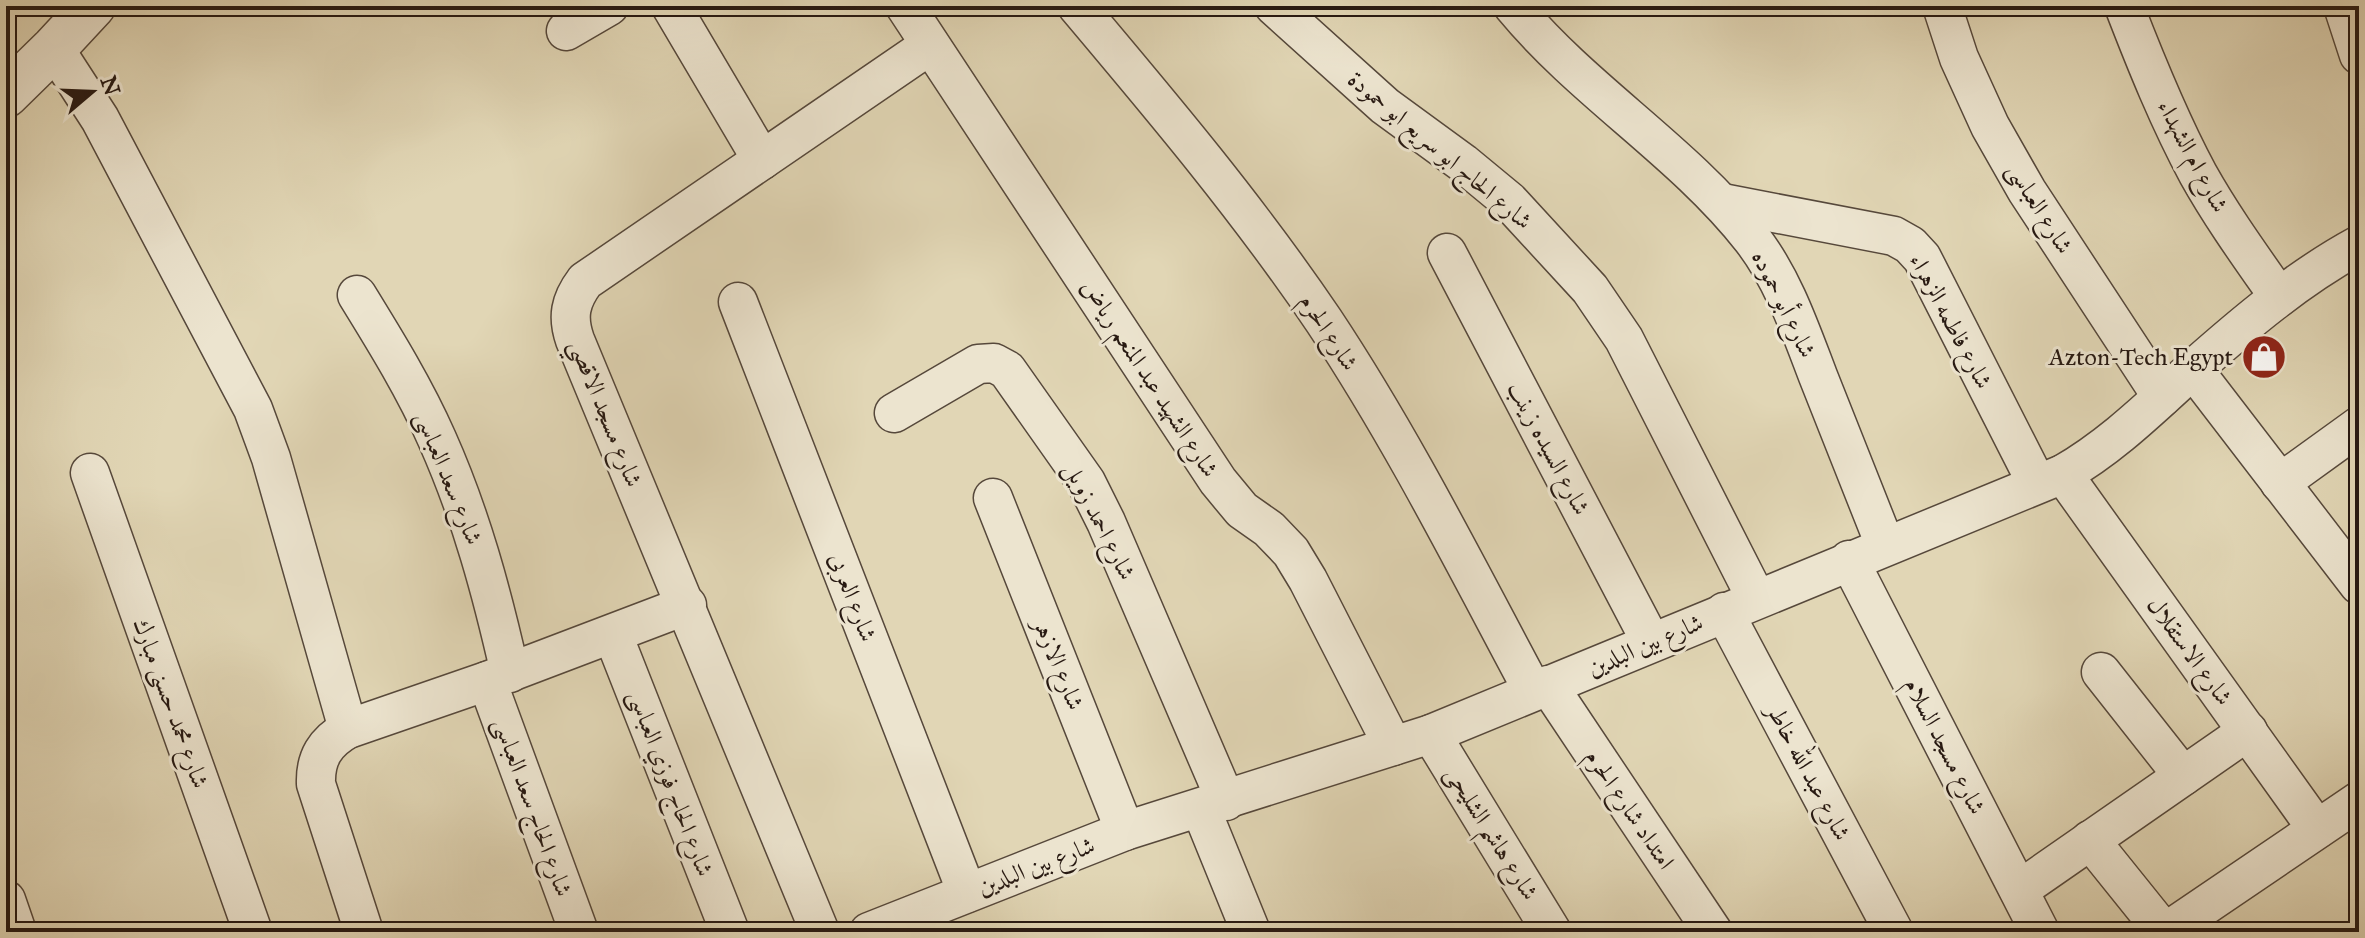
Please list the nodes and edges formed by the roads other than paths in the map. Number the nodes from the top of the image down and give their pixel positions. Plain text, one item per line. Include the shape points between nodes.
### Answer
1 (93, 6) edge
2 (609, 6) edge
3 (671, 6) edge
4 (905, 6) edge
5 (1077, 6) edge
6 (1274, 6) edge
7 (1513, 6) edge
8 (1942, 6) edge
9 (2124, 6) edge
10 (2343, 6) edge
11 (566, 31) dead end
12 (930, 45) junction
13 (54, 48) junction
14 (2359, 55) edge
15 (6, 95) edge
16 (762, 160) junction
17 (1722, 203) junction
18 (2359, 245) edge
19 (1447, 253) dead end
20 (357, 295) dead end
21 (2279, 297) junction
22 (738, 302) dead end
23 (2193, 369) junction
24 (2162, 397) junction
25 (894, 413) dead end
26 (2359, 426) edge
27 (90, 473) dead end
28 (2050, 479) junction
29 (2280, 483) junction
30 (993, 498) dead end
31 (1885, 545) junction
32 (1849, 560) junction
33 (2359, 585) edge
34 (687, 605) junction
35 (1740, 605) junction
36 (613, 635) junction
37 (1651, 642) junction
38 (2101, 672) dead end
39 (499, 677) junction
40 (1540, 688) junction
41 (348, 729) junction
42 (2248, 731) junction
43 (1431, 734) junction
44 (1393, 746) junction
45 (2183, 776) junction
46 (2359, 801) edge
47 (1213, 805) junction
48 (2317, 829) junction
49 (1125, 831) junction
50 (2090, 840) junction
51 (2019, 890) junction
52 (6, 900) edge
53 (947, 910) edge
54 (17, 932) edge
55 (253, 932) edge
56 (364, 932) edge
57 (579, 932) edge
58 (730, 932) edge
59 (820, 932) edge
60 (869, 932) edge
61 (1251, 932) edge
62 (1552, 932) edge
63 (1713, 932) edge
64 (1894, 932) edge
65 (2040, 932) edge
66 (2165, 932) edge

1 - 13 street
2 - 11 street
3 - 16 street
4 - 12 street, شارع الشهيد عبد المنعم رياض
5 - 40 street, شارع الحرم via 1248,215 1324,321 1404,449
6 - 35 street, شارع الحاج ابو سريع ابو حمودة via 1385,106 1509,201 1590,289 1624,339
7 - 17 street, شارع أبو حموده
8 - 24 street, شارع العباسى via 1990,126
9 - 21 street, شارع ام الشهداء via 2198,174
10 - 14 street
12 - 16 street, شارع مسجد الاقصي
12 - 44 street, شارع الشهيد عبد المنعم رياض via 1218,481 1242,510 1291,552
13 - 15 street
13 - 41 street via 100,119 253,409
16 - 34 street, شارع مسجد الاقصي via 585,281 570,309 575,340
17 - 28 street, شارع فاطمه الزهراء via 1894,236 1910,245
17 - 31 street, شارع أبو حموده via 1777,278
18 - 21 street, شارع بين البلدين
19 - 37 street, شارع السيده زينب
20 - 39 street, شارع سعد العباسى via 400,365 467,515 492,593
21 - 23 street, شارع بين البلدين
22 - 53 street, شارع العربى
23 - 24 street, شارع بين البلدين
23 - 29 street
24 - 28 street, شارع بين البلدين via 2088,460
25 - 47 street, شارع احمد زويل via 978,364 994,363 1007,370 1086,482 1106,522
26 - 29 street
27 - 55 street, شارع محمد حسنى مبارك
28 - 31 street, شارع بين البلدين
28 - 42 street, شارع الاستقلال
29 - 33 street
30 - 49 street, شارع الازهر
31 - 32 street, شارع بين البلدين
32 - 35 street, شارع بين البلدين
32 - 51 street, شارع مسجد السلام
34 - 36 street
34 - 59 street, شارع مسجد الاقصي
35 - 37 street, شارع بين البلدين
35 - 64 street, شارع عبد الله خاطر
36 - 39 street
36 - 58 street, شارع الحاج فوزي العباسى
37 - 40 street, شارع بين البلدين
38 - 45 street
39 - 41 street
39 - 57 street, شارع الحاج سعد العباسى
40 - 43 street, شارع بين البلدين
40 - 63 street, امتداد شارع الحرم
41 - 56 street via 325,746 316,784
42 - 45 street
42 - 48 street, شارع الاستقلال
43 - 44 street, شارع بين البلدين
43 - 62 street, شارع هاشم الشليحى
44 - 47 street, شارع بين البلدين
45 - 50 street
46 - 48 street
47 - 49 street, شارع بين البلدين
47 - 61 street, شارع احمد زويل
48 - 66 street
49 - 53 street, شارع بين البلدين
50 - 51 street
50 - 66 street
51 - 65 street, شارع مسجد السلام
52 - 54 street
53 - 60 street, شارع بين البلدين

